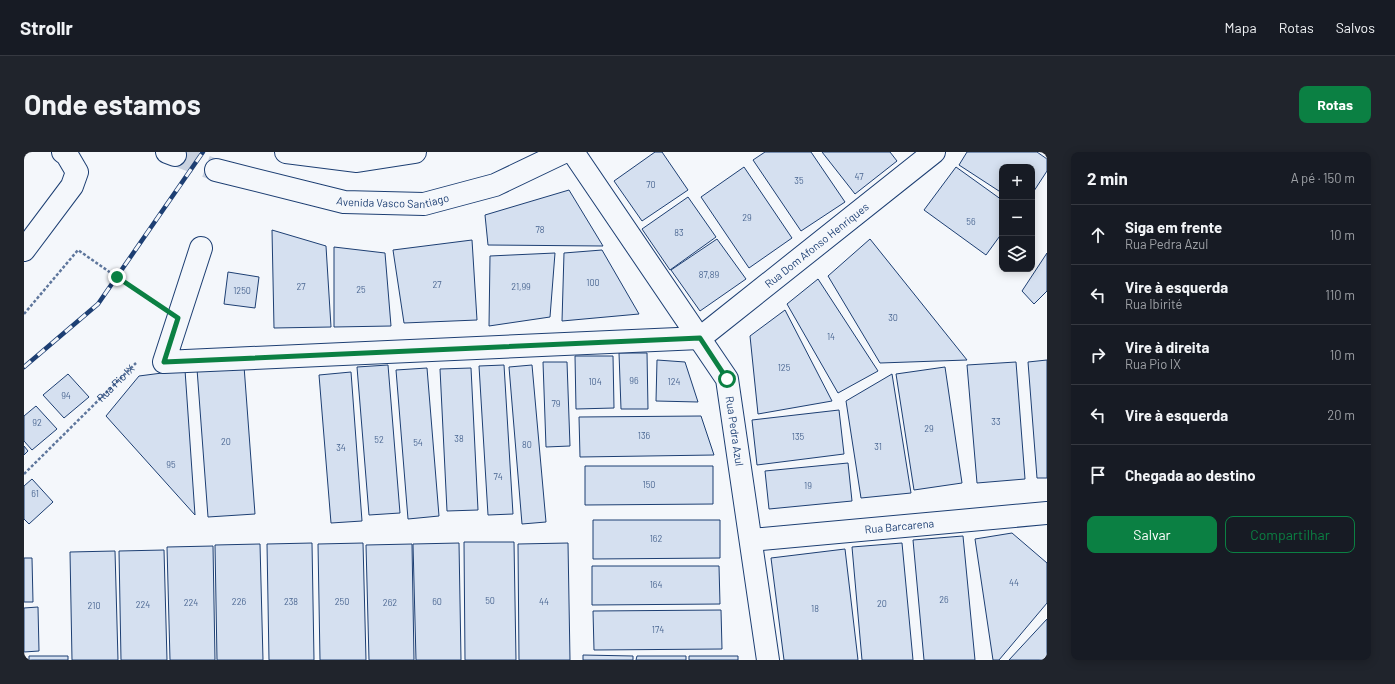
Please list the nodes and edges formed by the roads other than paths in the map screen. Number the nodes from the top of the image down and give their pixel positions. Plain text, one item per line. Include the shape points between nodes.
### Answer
1 (63, 152) edge
2 (286, 152) edge
3 (415, 152) edge
4 (564, 152) edge
5 (573, 152) edge
6 (934, 152) edge
7 (216, 170) tunnel mouth
8 (201, 248) dead end
9 (24, 250) edge
10 (700, 338) junction
11 (1038, 514) edge
12 (1047, 530) edge
13 (751, 540) junction
14 (768, 660) edge

1 - 9 street via 77,172 72,186
2 - 3 street via 357,161
4 - 7 street, Avenida Vasco Santiago via 495,185 424,204 344,202
5 - 10 street, Rua Pedra Azul
6 - 10 street, Rua Dom Afonso Henriques
8 - 10 street via 164,362
10 - 13 street, Rua Pedra Azul via 727,379
11 - 12 street
11 - 13 street, Rua Barcarena
13 - 14 street, Rua Pedra Azul

